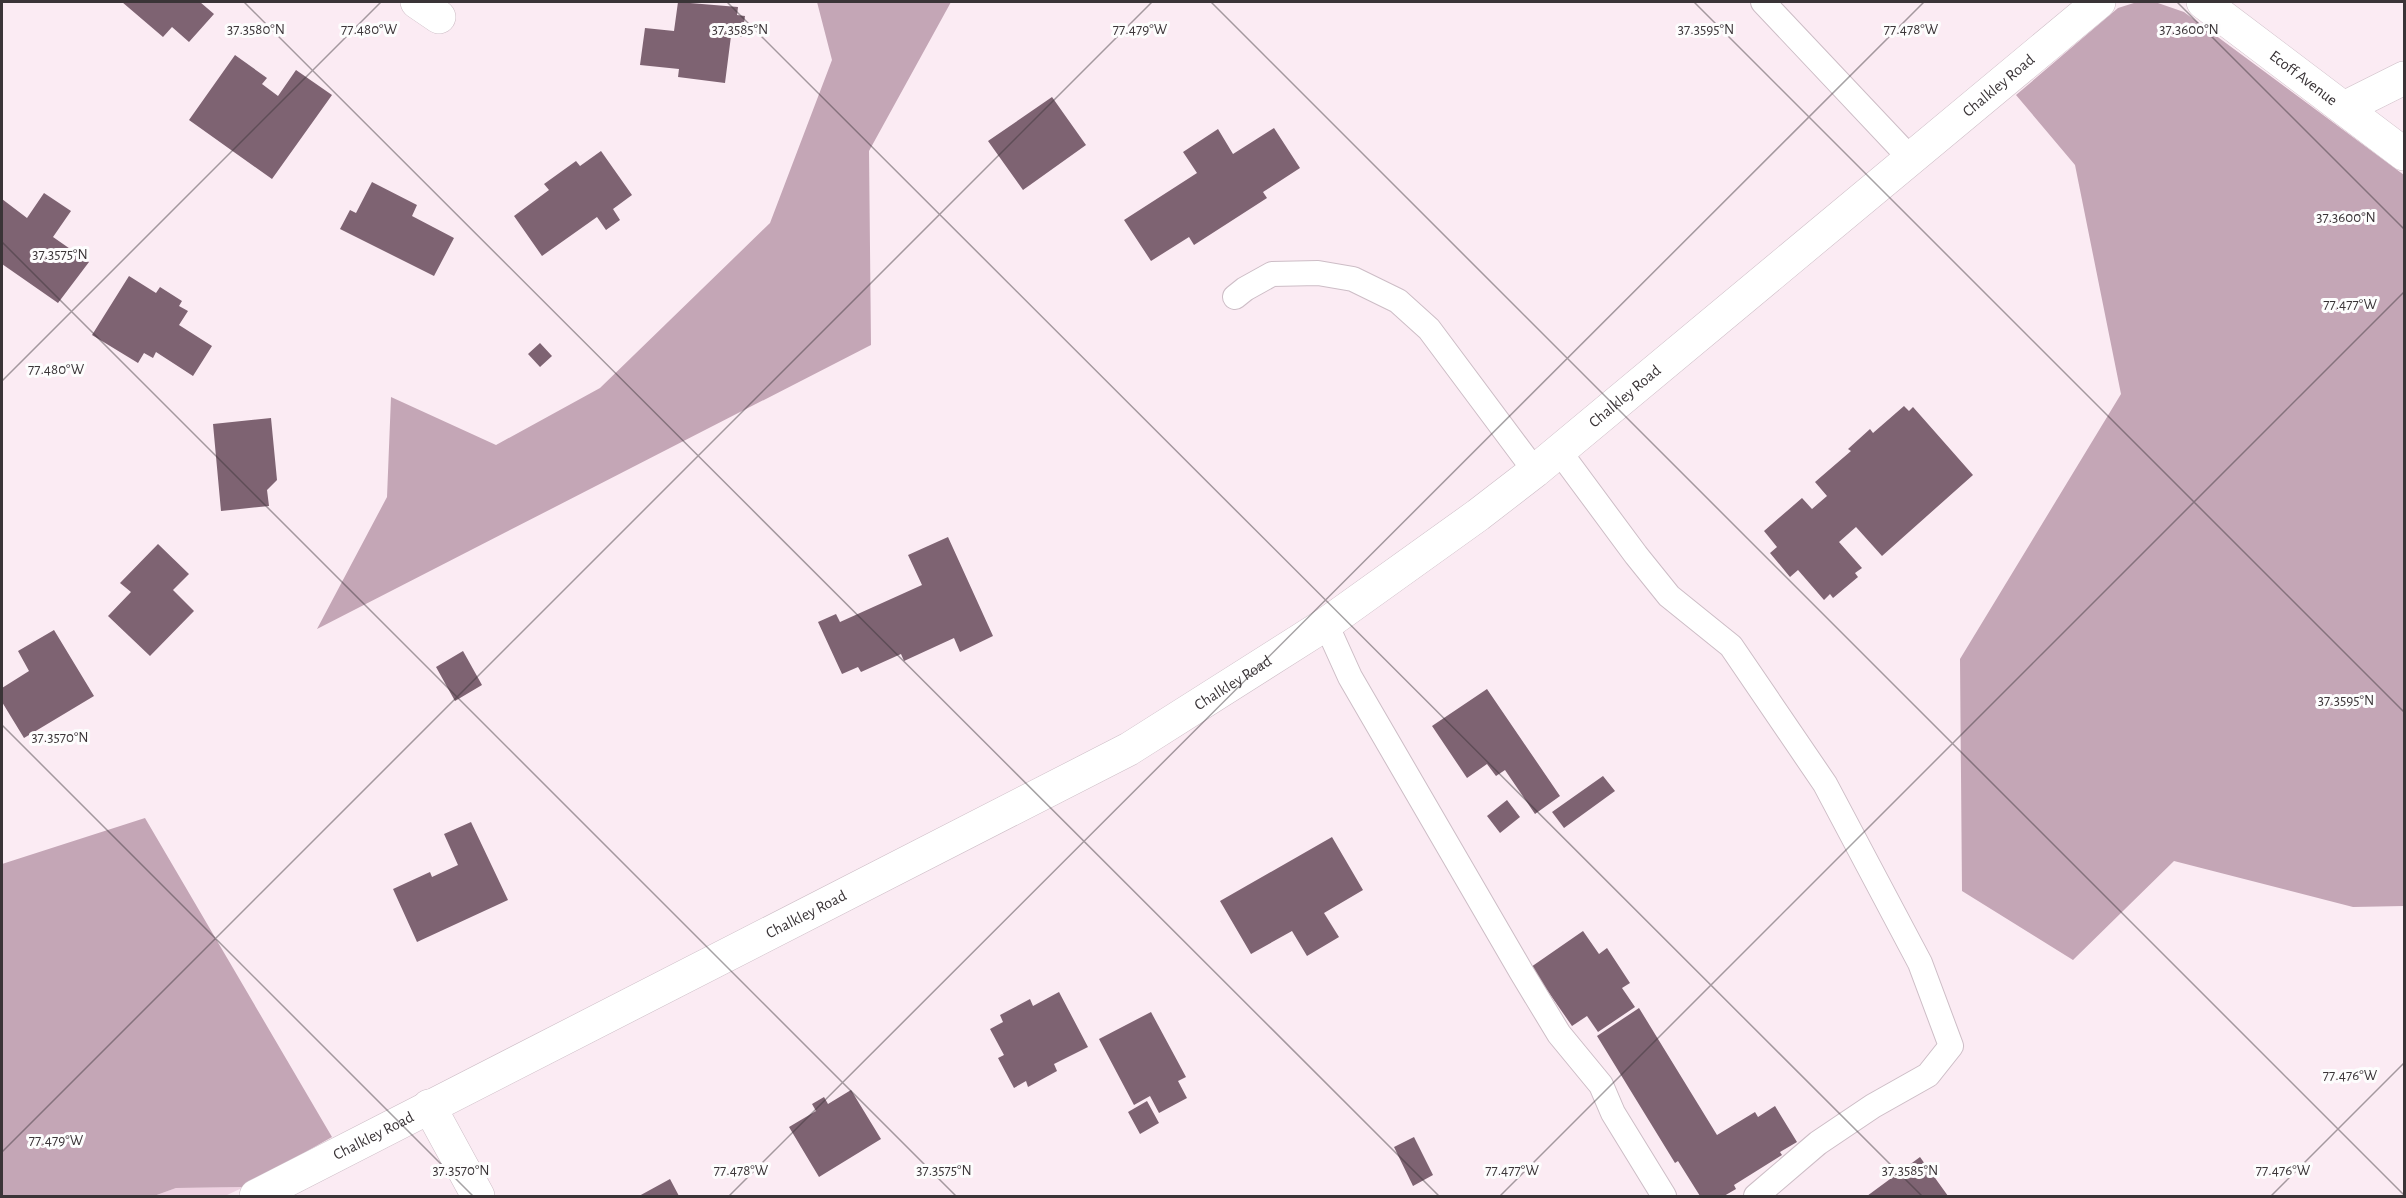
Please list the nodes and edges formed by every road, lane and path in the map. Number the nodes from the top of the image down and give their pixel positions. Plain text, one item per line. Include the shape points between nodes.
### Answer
1 (1763, 2) edge
2 (2099, 2) edge
3 (2203, 2) edge
4 (2404, 78) edge
5 (2343, 108) junction
6 (2404, 154) edge
7 (1911, 159) junction
8 (1235, 297) dead end
9 (1559, 451) junction
10 (1534, 471) junction
11 (1326, 624) junction
12 (429, 1106) junction
13 (256, 1197) edge
14 (478, 1197) edge
15 (1664, 1197) edge
16 (1756, 1197) edge

1 - 7 lane
2 - 7 street, Chalkley Road
3 - 5 street, Ecoff Avenue
4 - 5 street
5 - 6 street, Ecoff Avenue
7 - 9 street, Chalkley Road
8 - 10 lane via 1272,274 1317,273 1353,279 1398,301 1429,329
9 - 10 street, Chalkley Road
9 - 16 lane via 1669,596 1735,651 1825,784 1920,963 1951,1046 1928,1075 1818,1143
10 - 11 street, Chalkley Road via 1478,516
11 - 12 street, Chalkley Road via 1129,749
11 - 15 lane via 1350,677 1516,963 1559,1034 1601,1085 1613,1113
12 - 13 street, Chalkley Road
12 - 14 street

